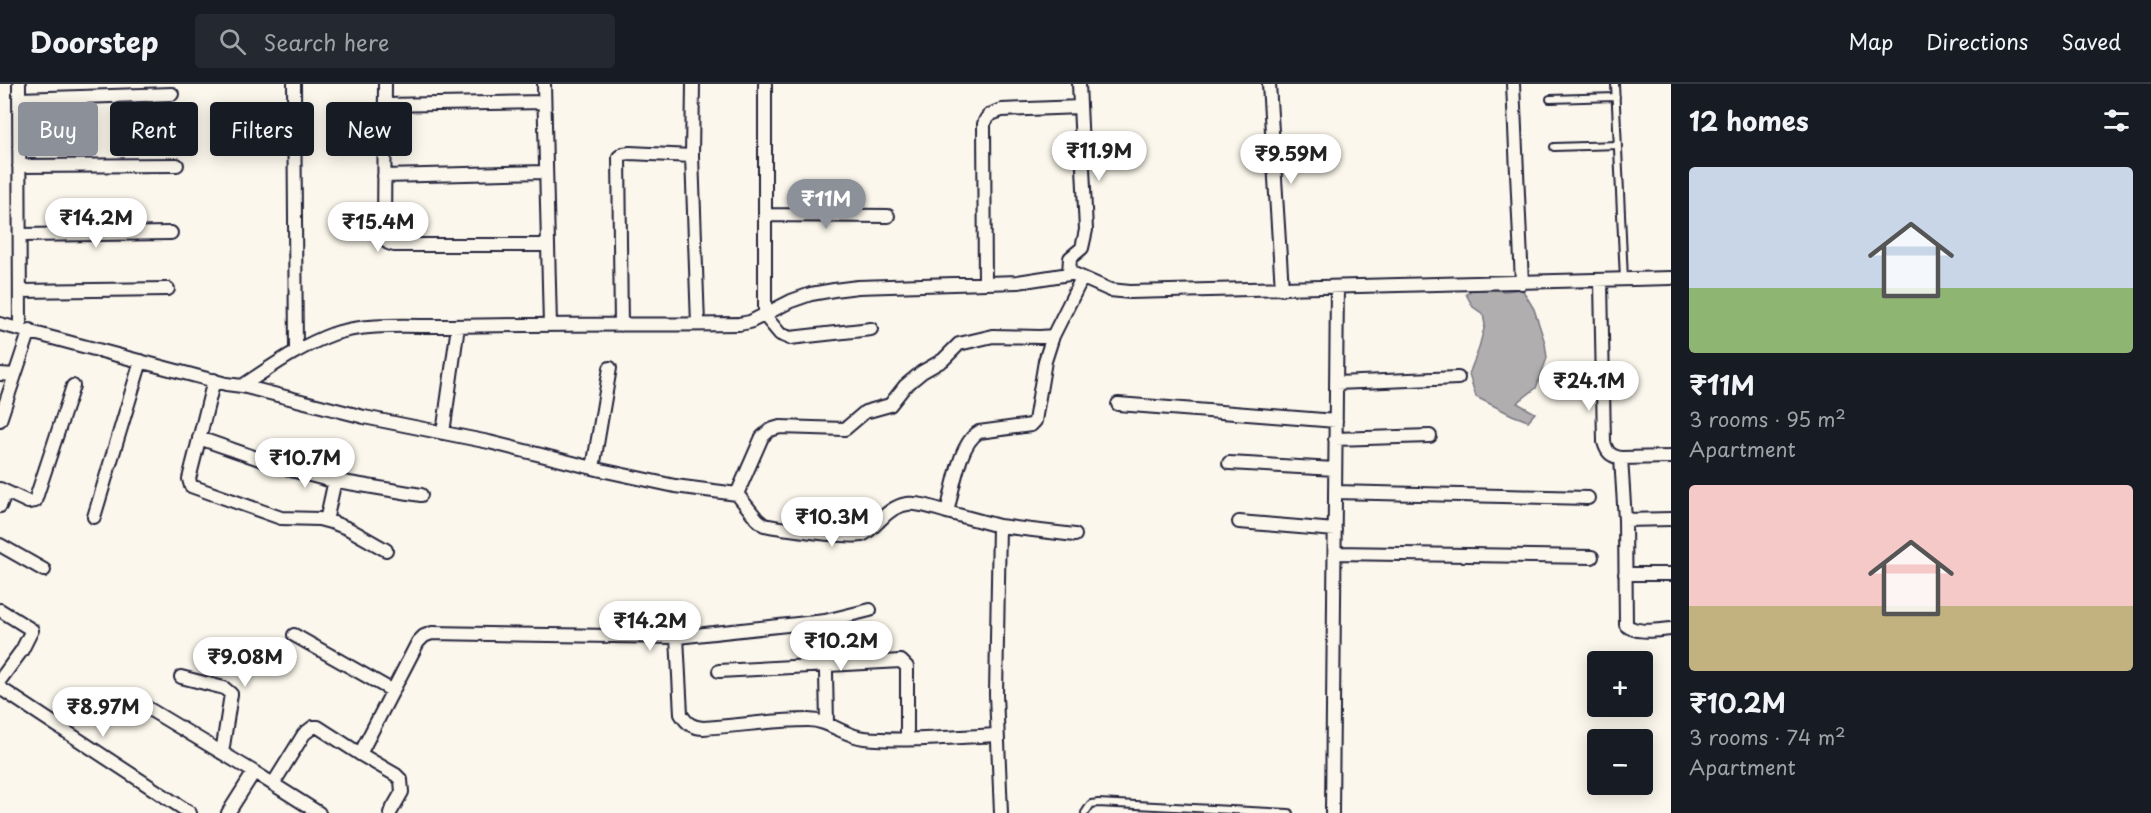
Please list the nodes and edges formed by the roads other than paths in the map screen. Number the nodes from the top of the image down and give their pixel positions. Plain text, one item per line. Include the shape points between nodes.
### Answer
1 (19, 84) edge
2 (294, 84) edge
3 (385, 84) edge
4 (544, 84) edge
5 (693, 84) edge
6 (765, 84) edge
7 (1079, 84) edge
8 (1269, 84) edge
9 (1513, 84) edge
10 (1616, 84) edge
11 (172, 94) dead end
12 (1616, 97) junction
13 (19, 99) junction
14 (1550, 99) dead end
15 (385, 102) edge
16 (544, 102) junction
17 (412, 104) edge
18 (1080, 107) junction
19 (1618, 145) junction
20 (1554, 147) dead end
21 (384, 156) edge
22 (692, 156) junction
23 (177, 165) dead end
24 (19, 166) junction
25 (546, 172) junction
26 (384, 176) junction
27 (765, 214) junction
28 (888, 216) dead end
29 (171, 233) dead end
30 (20, 234) junction
31 (548, 245) junction
32 (1069, 274) junction
33 (1082, 278) junction
34 (1671, 278) edge
35 (1624, 280) junction
36 (1600, 281) junction
37 (985, 283) junction
38 (1522, 283) junction
39 (1337, 287) junction
40 (168, 289) dead end
41 (1282, 289) junction
42 (20, 291) junction
43 (765, 315) junction
44 (0, 324) edge
45 (698, 324) junction
46 (550, 325) junction
47 (621, 325) junction
48 (458, 326) junction
49 (871, 329) dead end
50 (25, 330) junction
51 (1053, 336) junction
52 (296, 351) junction
53 (141, 361) junction
54 (610, 368) dead end
55 (0, 374) edge
56 (15, 375) junction
57 (1458, 378) dead end
58 (214, 380) junction
59 (1336, 383) junction
60 (73, 386) dead end
61 (242, 386) junction
62 (1118, 404) dead end
63 (0, 420) edge
64 (1336, 421) junction
65 (443, 433) junction
66 (1430, 436) dead end
67 (199, 438) junction
68 (1335, 439) junction
69 (1671, 457) edge
70 (1622, 458) junction
71 (1229, 463) dead end
72 (593, 468) junction
73 (1335, 469) junction
74 (335, 480) junction
75 (3, 490) edge
76 (1335, 492) junction
77 (737, 494) junction
78 (421, 495) dead end
79 (1588, 498) dead end
80 (0, 506) edge
81 (947, 512) junction
82 (94, 517) dead end
83 (1671, 519) edge
84 (1626, 520) junction
85 (326, 521) junction
86 (1239, 522) dead end
87 (999, 526) junction
88 (1335, 530) junction
89 (1075, 535) dead end
90 (0, 545) edge
91 (386, 550) dead end
92 (1335, 553) junction
93 (1592, 557) dead end
94 (44, 570) dead end
95 (1625, 574) junction
96 (1671, 574) edge
97 (0, 610) edge
98 (870, 610) dead end
99 (825, 621) junction
100 (1671, 629) edge
101 (294, 635) dead end
102 (677, 637) junction
103 (826, 665) junction
104 (719, 671) dead end
105 (181, 677) dead end
106 (0, 680) edge
107 (0, 688) edge
108 (393, 691) junction
109 (139, 704) dead end
110 (827, 724) junction
111 (998, 735) junction
112 (907, 739) junction
113 (222, 753) junction
114 (360, 754) junction
115 (254, 772) junction
116 (273, 784) junction
117 (1150, 809) edge
118 (1225, 811) edge
119 (190, 813) edge
120 (228, 813) edge
121 (319, 813) edge
122 (390, 813) edge
123 (1001, 813) edge
124 (1085, 813) edge
125 (1288, 813) edge
126 (1332, 813) edge

1 - 13 street
2 - 52 street
3 - 15 street
4 - 16 street
5 - 22 street
6 - 27 street
7 - 18 street
8 - 41 street
9 - 38 street
10 - 12 lane
11 - 13 street
12 - 14 lane
12 - 19 lane
13 - 24 street
16 - 17 street
16 - 25 street
18 - 32 street via 1086,230 1082,248 1070,258
18 - 37 street via 1002,110 986,117
19 - 20 lane
19 - 35 lane
21 - 26 street
22 - 45 street
22 - 47 street via 630,153 619,157
23 - 24 street
24 - 30 street
25 - 26 street
25 - 31 street
26 - 31 street via 384,233 388,243
27 - 28 street
27 - 43 street
29 - 30 street
30 - 42 street
31 - 46 street
32 - 33 street
32 - 37 street
33 - 41 street via 1110,290 1130,292
33 - 51 street
34 - 35 street
35 - 36 street
36 - 38 street
36 - 70 street via 1604,442 1607,452
37 - 43 street via 834,290 791,300
38 - 39 street
39 - 41 street
39 - 59 street
40 - 42 street
42 - 50 street
43 - 45 street via 739,324
43 - 49 street via 780,334 790,338
44 - 50 street
45 - 47 street
46 - 47 street
46 - 48 street
48 - 52 street via 365,328 334,334
48 - 65 street
50 - 53 street
50 - 56 street
51 - 77 street via 993,336 959,344 905,386 890,405 865,412 845,429 770,430 762,437
51 - 81 street via 1035,421 972,436 964,450
52 - 61 street
53 - 58 street
53 - 82 street
54 - 72 street
55 - 56 street
56 - 63 street
57 - 59 street
58 - 61 street
58 - 67 street
59 - 64 street
60 - 75 street via 35,501 28,502
61 - 65 street
62 - 64 street
64 - 68 street
65 - 72 street
66 - 68 street
67 - 74 street via 291,470
67 - 85 street via 189,479 191,486 281,518
68 - 73 street
69 - 70 street
70 - 84 street
71 - 73 street
72 - 77 street via 675,486
73 - 76 street
74 - 78 street
74 - 85 street
75 - 80 street
76 - 79 street
76 - 88 street
77 - 81 street via 764,525 855,536 870,531 901,504
81 - 87 street
83 - 84 street
84 - 95 street
85 - 91 street
86 - 88 street
87 - 89 street
87 - 111 street
88 - 92 street
90 - 94 street
92 - 93 street
92 - 126 street
95 - 96 street
95 - 100 street via 1626,625 1638,630
97 - 106 street via 32,630
98 - 99 street
99 - 102 street
99 - 103 street
101 - 108 street
102 - 108 street via 432,633 418,642
102 - 110 street via 681,714 693,727 808,720
103 - 104 street
103 - 110 street
103 - 112 street via 905,663
105 - 113 street via 224,688 231,694
107 - 119 street
108 - 114 street
109 - 113 street
110 - 112 street via 861,738
111 - 112 street
111 - 123 street
113 - 115 street
114 - 116 street via 313,727 304,734
114 - 122 street via 401,780 402,792
115 - 116 street
115 - 120 street
116 - 121 street
117 - 118 lane
117 - 124 lane via 1098,803 1091,804
118 - 125 lane

